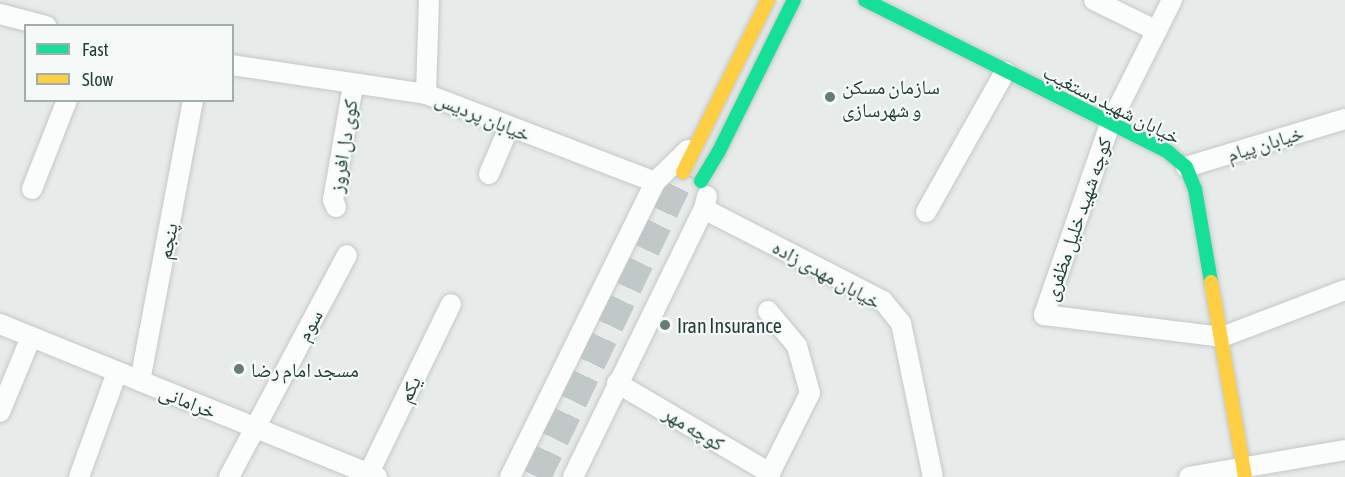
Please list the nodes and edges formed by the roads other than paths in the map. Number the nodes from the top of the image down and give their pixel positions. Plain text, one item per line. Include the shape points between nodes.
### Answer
1 (429, 0) edge
2 (768, 0) edge
3 (795, 0) edge
4 (865, 0) edge
5 (1094, 0) edge
6 (1172, 0) edge
7 (3, 12) edge
8 (40, 24) edge
9 (1156, 31) junction
10 (234, 65) edge
11 (1005, 72) junction
12 (353, 85) junction
13 (426, 93) junction
14 (66, 102) edge
15 (193, 102) edge
16 (1345, 119) edge
17 (1110, 124) junction
18 (509, 127) junction
19 (699, 140) junction
20 (719, 151) junction
21 (1186, 167) junction
22 (683, 172) tunnel mouth
23 (489, 174) dead end
24 (701, 181) dead end
25 (655, 182) junction
26 (32, 189) dead end
27 (336, 207) dead end
28 (704, 209) junction
29 (926, 212) dead end
30 (347, 255) dead end
31 (1345, 290) edge
32 (451, 304) dead end
33 (768, 310) dead end
34 (0, 324) edge
35 (31, 337) junction
36 (1222, 337) junction
37 (117, 372) junction
38 (140, 381) junction
39 (617, 383) junction
40 (0, 412) edge
41 (253, 427) junction
42 (1345, 450) edge
43 (1245, 473) edge
44 (769, 475) edge
45 (371, 476) edge
46 (79, 477) edge
47 (228, 477) edge
48 (510, 477) edge
49 (573, 477) edge
50 (933, 477) edge
51 (1189, 477) edge

1 - 13 street
2 - 19 street
3 - 20 street
4 - 11 street, خیابان شهید دستغیب
5 - 9 street
6 - 9 street
7 - 8 street
9 - 17 street
10 - 12 street, خیابان پردیس
11 - 17 street, خیابان شهید دستغیب
11 - 29 street
12 - 13 street, خیابان پردیس
12 - 27 street, کوی دل افروز via 333,200
13 - 18 street, خیابان پردیس
14 - 26 street
15 - 38 street, پنجم
16 - 21 street, خیابان پیام
17 - 21 street, خیابان شهید دستغیب via 1168,152
17 - 36 street, کوچه شهید خلیل مظفری via 1044,315
18 - 23 street
18 - 25 street, خیابان پردیس
19 - 22 street
19 - 25 street
20 - 24 street
20 - 28 street
21 - 36 street, خیابان شهید دستغیب via 1195,189
25 - 48 street
28 - 39 street
28 - 50 street, خیابان مهدی زاده via 883,302 901,323
30 - 41 street, سوم
31 - 36 street
32 - 45 street, یکم
33 - 44 street via 797,345 810,393
34 - 35 street, خرامانی
35 - 37 street, خرامانی
35 - 40 street
36 - 43 street, خیابان شهید دستغیب
37 - 38 street, خرامانی
37 - 46 street
38 - 41 street, خرامانی
39 - 44 street, کوچه مهر
39 - 49 street
41 - 45 street, خرامانی
41 - 47 street, سوم
42 - 43 street
43 - 51 street

